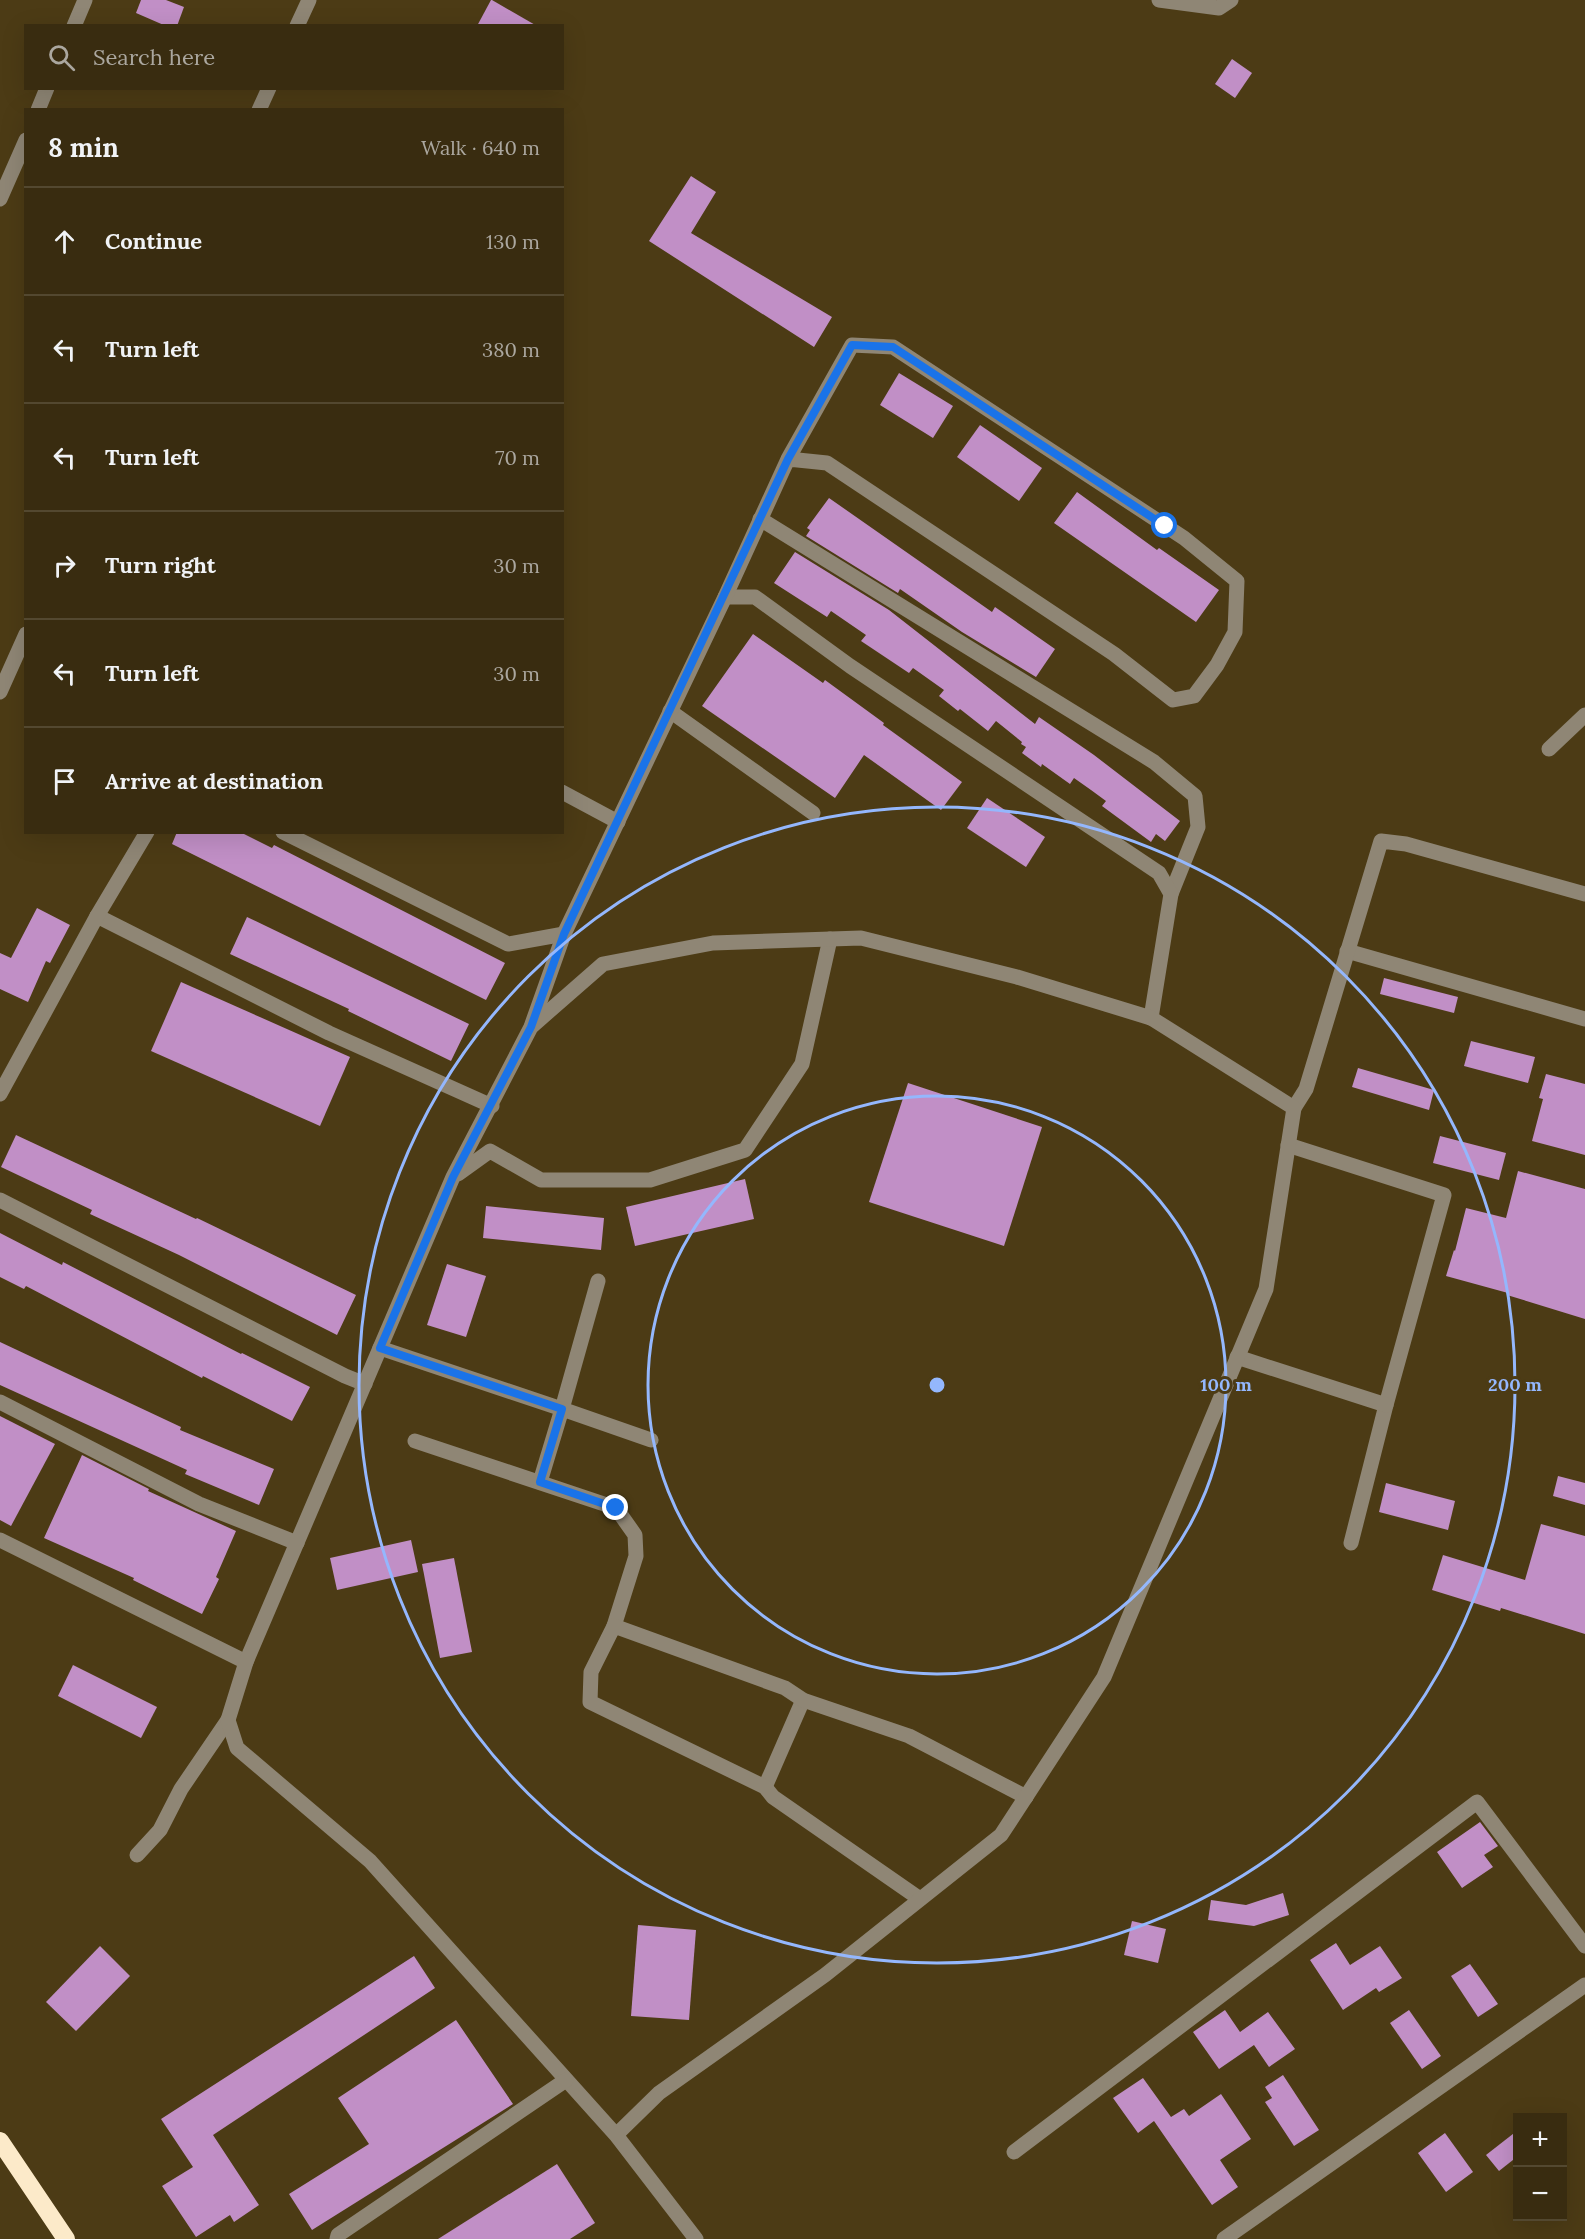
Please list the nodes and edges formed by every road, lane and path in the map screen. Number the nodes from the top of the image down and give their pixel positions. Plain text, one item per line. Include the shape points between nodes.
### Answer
1 (85, 0) edge
2 (309, 0) edge
3 (1160, 0) edge
4 (1231, 0) edge
5 (75, 24) edge
6 (298, 24) edge
7 (46, 90) edge
8 (268, 90) edge
9 (39, 108) edge
10 (261, 108) edge
11 (24, 145) edge
12 (0, 200) edge
13 (788, 459) junction
14 (760, 519) junction
15 (725, 597) junction
16 (24, 638) edge
17 (0, 692) edge
18 (670, 711) junction
19 (1585, 715) edge
20 (1549, 749) dead end
21 (564, 793) edge
22 (813, 813) dead end
23 (618, 822) junction
24 (146, 834) edge
25 (287, 834) edge
26 (1171, 894) junction
27 (1585, 894) edge
28 (97, 916) junction
29 (564, 934) junction
30 (830, 939) junction
31 (1347, 951) junction
32 (1151, 1018) junction
33 (1585, 1019) edge
34 (531, 1027) junction
35 (0, 1094) edge
36 (492, 1106) junction
37 (1294, 1108) junction
38 (1288, 1144) junction
39 (453, 1177) junction
40 (0, 1200) edge
41 (598, 1281) dead end
42 (380, 1348) junction
43 (1237, 1357) junction
44 (365, 1384) junction
45 (0, 1402) edge
46 (1386, 1405) junction
47 (562, 1409) junction
48 (651, 1440) dead end
49 (415, 1441) dead end
50 (540, 1482) junction
51 (0, 1540) edge
52 (297, 1543) junction
53 (1351, 1543) dead end
54 (614, 1626) junction
55 (246, 1662) junction
56 (804, 1700) junction
57 (228, 1720) junction
58 (765, 1787) junction
59 (1026, 1797) junction
60 (137, 1855) dead end
61 (920, 1899) junction
62 (1585, 1946) edge
63 (1585, 1985) edge
64 (566, 2080) junction
65 (616, 2135) junction
66 (0, 2141) edge
67 (1014, 2152) dead end
68 (66, 2239) edge
69 (337, 2239) edge
70 (696, 2239) edge
71 (1224, 2239) edge

1 - 5 street
2 - 6 street
3 - 4 street via 1219,8
7 - 9 street
8 - 10 street
11 - 12 street
13 - 13 street via 852,345 893,347 1184,538 1237,581 1234,632 1217,665 1194,696 1173,700 1114,654 827,463
13 - 14 street
14 - 15 street
14 - 26 street via 1154,762 1195,796 1198,827
15 - 18 street
15 - 26 street via 755,597 850,666 1159,873
16 - 17 street
18 - 22 street
18 - 23 street
19 - 20 street
21 - 23 street
23 - 29 street
24 - 28 street
25 - 29 street via 508,944
26 - 32 street
27 - 31 street via 1406,844 1381,841
28 - 35 street
28 - 36 street via 328,1033
29 - 34 street
30 - 32 street via 861,938 1017,977
30 - 34 street via 713,943 603,964
30 - 39 street via 802,1064 745,1150 650,1180 541,1180 490,1151
31 - 33 street
31 - 37 street via 1306,1089
32 - 37 street
34 - 36 street
36 - 39 street
37 - 38 street
38 - 43 street via 1266,1289
38 - 46 street via 1444,1195
39 - 42 street
40 - 44 street
41 - 47 street
42 - 44 street
42 - 47 street
43 - 46 street
43 - 59 street via 1104,1677
44 - 52 street
45 - 52 street via 199,1504
46 - 53 street
47 - 48 street
47 - 50 street
49 - 50 street
50 - 54 street via 616,1508 635,1535 636,1556
51 - 55 street
52 - 55 street
54 - 56 street via 785,1688
54 - 58 street via 591,1672 590,1702
55 - 57 street
56 - 58 street
56 - 59 street via 909,1736
57 - 60 street via 160,1830
57 - 64 street via 237,1748 370,1862
58 - 61 street via 772,1797
59 - 61 street via 1000,1835
61 - 65 street via 825,1975 659,2094
62 - 67 street via 1476,1803
63 - 71 street
64 - 65 street
64 - 69 street
65 - 70 street
66 - 68 highway

